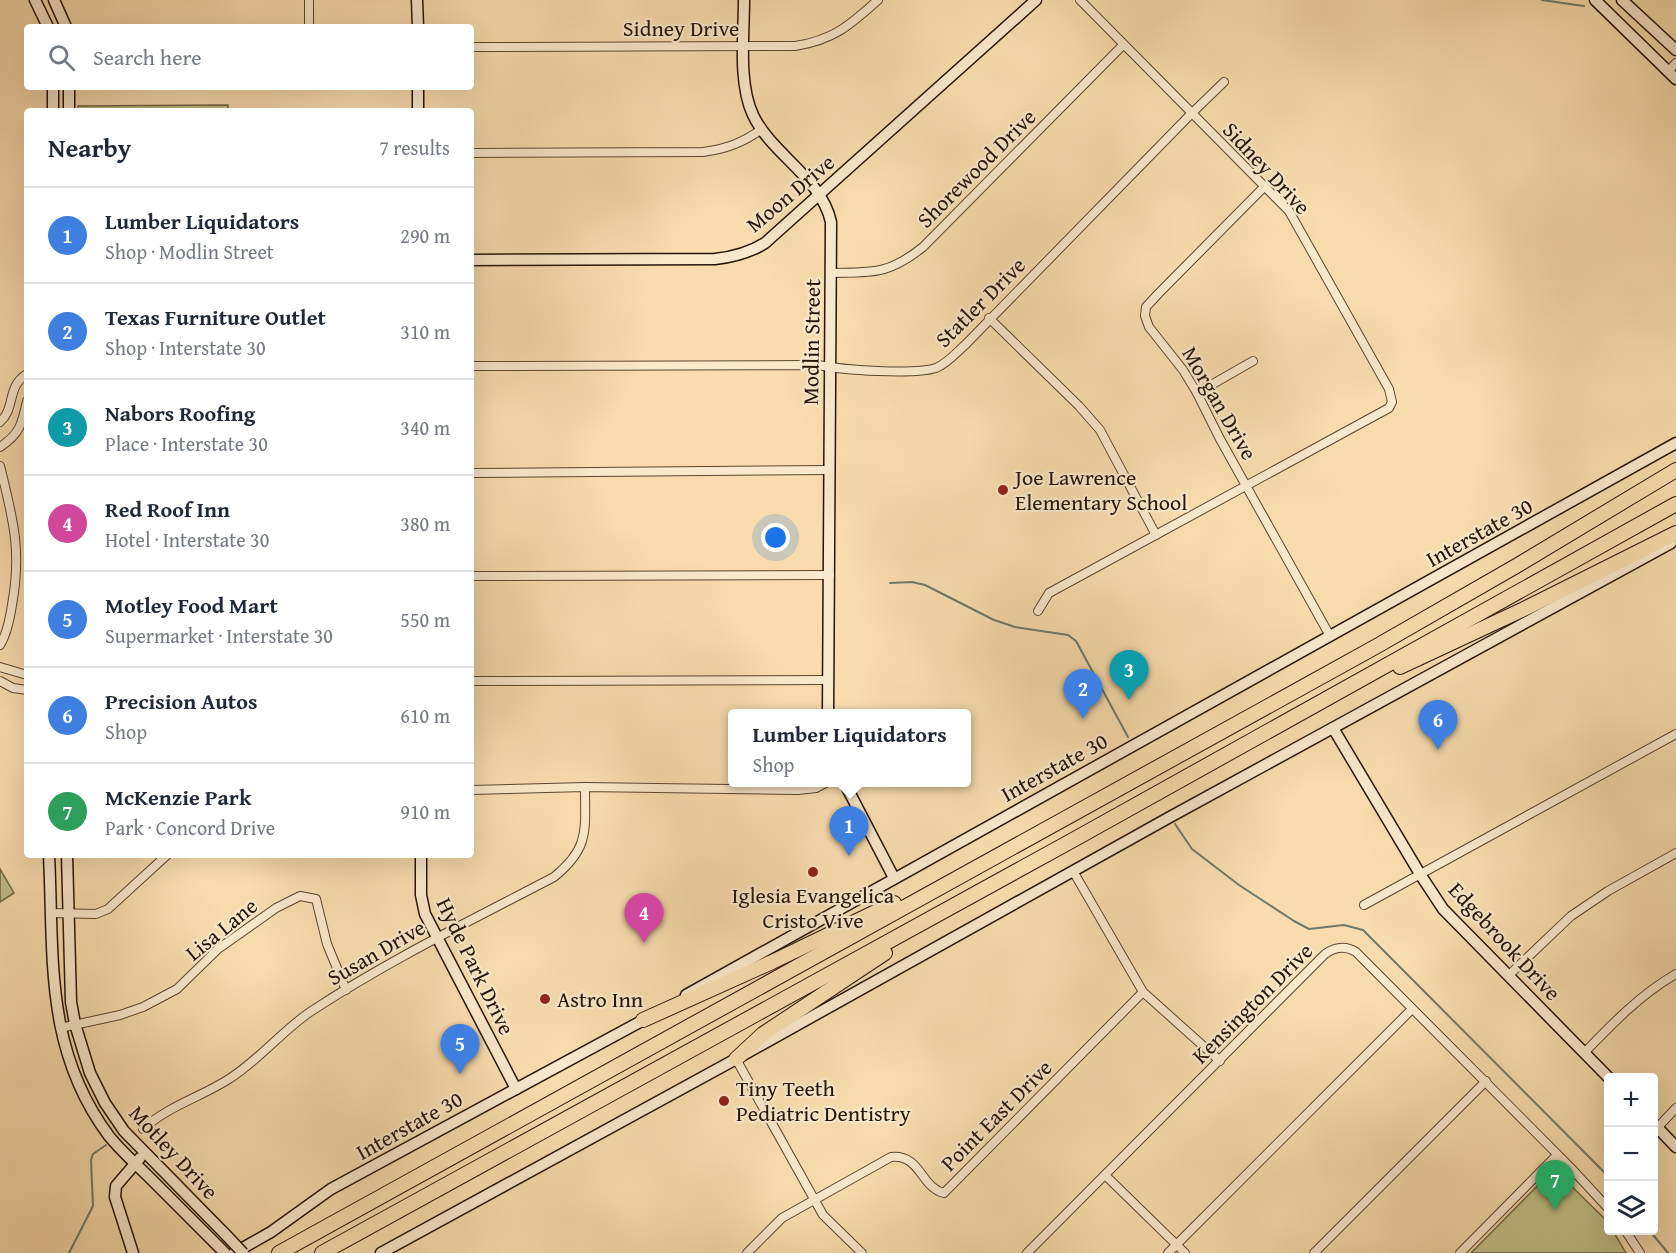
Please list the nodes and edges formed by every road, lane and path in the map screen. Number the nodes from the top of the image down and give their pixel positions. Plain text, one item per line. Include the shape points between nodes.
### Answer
1 (35, 0) edge
2 (54, 0) edge
3 (309, 0) edge
4 (417, 0) edge
5 (744, 0) edge
6 (878, 0) edge
7 (1036, 0) edge
8 (1080, 0) edge
9 (1595, 0) edge
10 (1622, 0) edge
11 (47, 24) edge
12 (65, 24) edge
13 (309, 24) edge
14 (418, 24) edge
15 (1124, 45) junction
16 (744, 46) junction
17 (474, 47) edge
18 (1676, 50) edge
19 (1673, 71) edge
20 (1224, 82) dead end
21 (53, 90) edge
22 (69, 90) edge
23 (418, 90) edge
24 (53, 108) edge
25 (69, 108) edge
26 (418, 108) edge
27 (1191, 114) junction
28 (762, 129) junction
29 (474, 153) edge
30 (1265, 186) junction
31 (820, 195) junction
32 (474, 260) edge
33 (831, 273) junction
34 (989, 318) junction
35 (1253, 361) dead end
36 (474, 366) edge
37 (830, 367) junction
38 (24, 376) edge
39 (1197, 393) junction
40 (24, 415) edge
41 (0, 423) edge
42 (1676, 443) edge
43 (0, 447) edge
44 (0, 466) edge
45 (829, 470) junction
46 (1676, 470) edge
47 (474, 473) edge
48 (1246, 485) junction
49 (1676, 504) edge
50 (1676, 533) edge
51 (1156, 535) junction
52 (1676, 540) edge
53 (474, 576) edge
54 (830, 576) junction
55 (1038, 610) dead end
56 (1330, 636) junction
57 (0, 645) edge
58 (0, 667) edge
59 (24, 674) edge
60 (828, 680) junction
61 (0, 681) edge
62 (474, 681) edge
63 (24, 690) edge
64 (1324, 700) junction
65 (828, 709) edge
66 (1333, 728) junction
67 (1676, 734) edge
68 (818, 787) edge
69 (846, 787) edge
70 (585, 788) junction
71 (474, 789) edge
72 (1676, 853) edge
73 (49, 858) edge
74 (67, 858) edge
75 (164, 858) edge
76 (421, 858) edge
77 (1073, 871) junction
78 (967, 872) junction
79 (1420, 874) junction
80 (894, 878) junction
81 (956, 905) junction
82 (1364, 905) dead end
83 (52, 913) junction
84 (68, 913) junction
85 (436, 938) junction
86 (1676, 974) edge
87 (1508, 976) junction
88 (346, 990) junction
89 (1143, 992) junction
90 (1412, 1009) junction
91 (643, 1020) junction
92 (75, 1024) junction
93 (60, 1028) junction
94 (1585, 1052) junction
95 (736, 1059) junction
96 (1220, 1061) junction
97 (1605, 1073) edge
98 (1486, 1082) junction
99 (516, 1089) junction
100 (1676, 1108) edge
101 (1658, 1123) edge
102 (1656, 1127) edge
103 (143, 1129) dead end
104 (1676, 1147) edge
105 (144, 1154) junction
106 (1557, 1155) junction
107 (135, 1163) junction
108 (1105, 1175) junction
109 (814, 1200) junction
110 (1604, 1204) edge
111 (1628, 1235) edge
112 (1177, 1244) junction
113 (133, 1253) edge
114 (225, 1253) edge
115 (234, 1253) edge
116 (243, 1253) edge
117 (279, 1253) edge
118 (322, 1253) edge
119 (381, 1253) edge
120 (747, 1253) edge
121 (862, 1253) edge
122 (1027, 1253) edge
123 (1168, 1253) edge
124 (1185, 1253) edge
125 (1314, 1253) edge
126 (1460, 1253) edge
127 (1640, 1253) edge

1 - 11 main road
2 - 12 main road
3 - 13 street
4 - 14 main road
5 - 16 main road, Modlin Street
6 - 16 street, Sidney Drive via 833,36 813,43
7 - 31 main road, Moon Drive
8 - 15 street, Sidney Drive
9 - 19 main road
10 - 18 main road
15 - 27 street, Sidney Drive
15 - 33 street, Shorewood Drive via 904,262 871,272
16 - 17 street, Sidney Drive
16 - 28 main road, Modlin Street via 746,96
20 - 27 street, Statler Drive
21 - 24 main road
22 - 25 main road
23 - 26 main road
27 - 30 street, Sidney Drive
27 - 34 street, Statler Drive
28 - 29 street via 744,142 703,152
28 - 31 main road, Modlin Street
30 - 39 street, Morgan Drive via 1146,307 1149,327 1177,360
30 - 48 street, Sidney Drive via 1289,211 1389,389 1392,402 1389,408
31 - 32 main road, Moon Drive via 765,243 732,257
31 - 33 main road, Modlin Street via 831,222
33 - 37 main road, Modlin Street
34 - 37 street, Statler Drive via 937,368
34 - 51 street via 1100,430
35 - 39 street
36 - 37 street, Statler Drive
37 - 45 main road, Modlin Street
38 - 41 street via 14,387 8,416
39 - 48 street, Morgan Drive
40 - 43 street via 12,439
42 - 56 main road, Interstate 30
44 - 57 street via 15,524 18,556 10,619
45 - 47 street
45 - 54 main road, Modlin Street
46 - 78 highway via 1377,646
48 - 51 street
48 - 56 street, Morgan Drive
49 - 64 highway
50 - 64 highway via 1409,663
51 - 55 street via 1049,593
52 - 66 main road
53 - 54 street
54 - 60 main road, Modlin Street
56 - 80 main road, Interstate 30
58 - 59 street
60 - 62 street
60 - 65 main road, Modlin Street
61 - 63 street
64 - 81 highway
66 - 77 main road
66 - 79 main road, Edgebrook Drive
67 - 79 street
68 - 70 street
69 - 80 main road
70 - 71 street
70 - 85 street, Susan Drive via 585,831 580,848 567,867
72 - 87 street via 1571,916
73 - 83 main road, Motley Drive
74 - 84 main road, Motley Drive
75 - 84 street via 108,909 96,914
76 - 85 main road, Hyde Park Drive via 421,895
77 - 89 street
77 - 95 main road
78 - 91 highway
78 - 117 highway
79 - 82 street
79 - 87 main road, Edgebrook Drive via 1443,909
80 - 91 main road, Interstate 30
81 - 95 highway via 763,1034
81 - 118 highway
83 - 84 street
83 - 93 main road, Motley Drive via 53,977
84 - 92 main road, Motley Drive
85 - 88 street, Susan Drive
85 - 99 main road, Hyde Park Drive
86 - 94 street via 1617,1018
87 - 94 main road, Edgebrook Drive
88 - 92 street, Lisa Lane via 327,944 316,899 300,896 218,949 177,989 120,1015
88 - 103 street, Susan Drive via 290,1027 231,1078 166,1111
89 - 96 street
89 - 109 street, Point East Drive via 944,1193 936,1191 903,1156 891,1157
90 - 96 street, Kensington Drive via 1353,950 1334,948
90 - 98 street, Kensington Drive
90 - 112 street
91 - 99 main road, Interstate 30
92 - 93 street, Lisa Lane
92 - 105 main road, Motley Drive via 90,1073 105,1103
93 - 107 main road, Motley Drive via 91,1109
94 - 97 main road, Edgebrook Drive
95 - 109 street
95 - 119 main road
96 - 108 street, Kensington Drive
98 - 106 street, Kensington Drive
98 - 125 street
99 - 115 main road, Interstate 30 via 331,1189
100 - 101 street
102 - 104 main road
105 - 107 main road
105 - 116 main road, Motley Drive, bridge
106 - 110 street, Kensington Drive
106 - 126 street
107 - 113 main road via 116,1186 115,1197
107 - 114 main road, Motley Drive
108 - 112 street
108 - 122 street, Kensington Drive
109 - 120 street, Point East Drive via 782,1218
109 - 121 street via 823,1215
111 - 127 street
112 - 123 street
112 - 124 street

